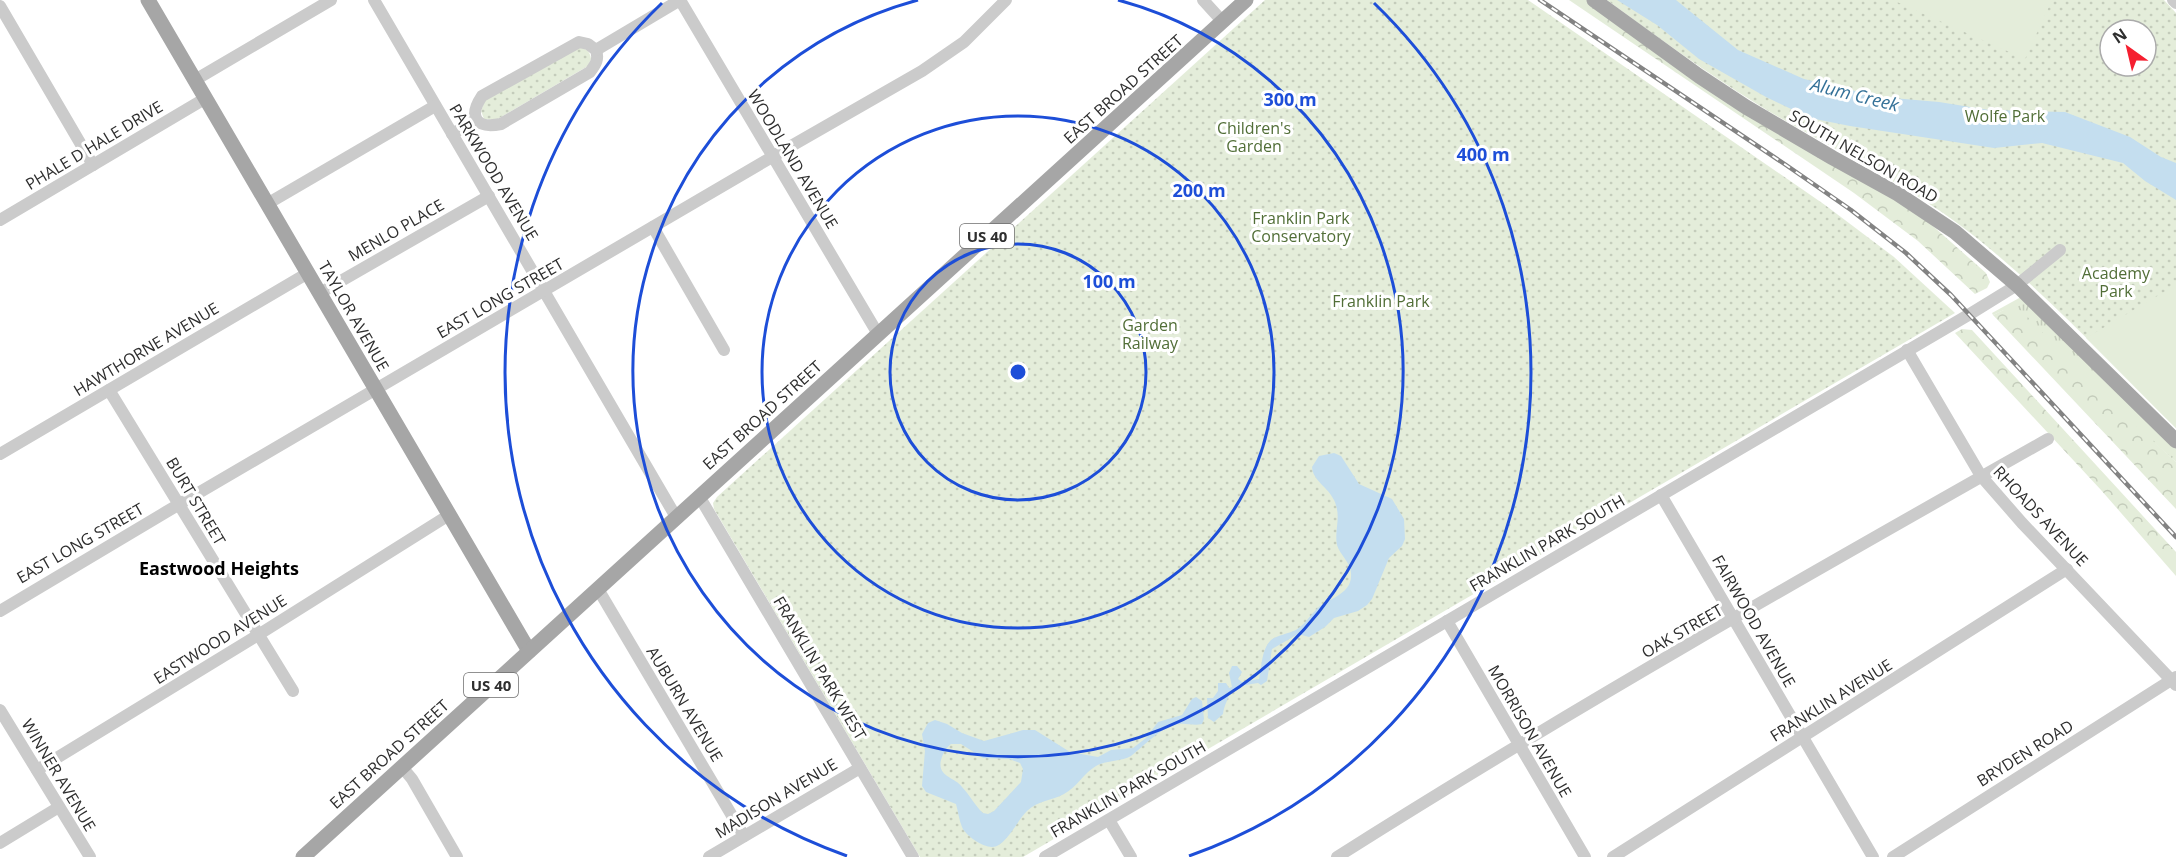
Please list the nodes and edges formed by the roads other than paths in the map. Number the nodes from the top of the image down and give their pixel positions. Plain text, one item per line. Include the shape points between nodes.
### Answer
1 (148, 0) edge
2 (331, 0) edge
3 (374, 0) edge
4 (680, 0) edge
5 (1006, 0) edge
6 (1203, 0) edge
7 (1246, 0) edge
8 (1594, 0) edge
9 (2173, 0) edge
10 (2176, 3) edge
11 (0, 6) edge
12 (1223, 22) junction
13 (596, 50) junction
14 (195, 80) junction
15 (206, 98) junction
16 (435, 106) junction
17 (476, 120) junction
18 (452, 134) junction
19 (772, 157) junction
20 (93, 165) junction
21 (489, 196) junction
22 (267, 204) junction
23 (0, 220) edge
24 (653, 227) junction
25 (2060, 250) dead end
26 (308, 273) junction
27 (2017, 285) junction
28 (544, 290) junction
29 (320, 293) junction
30 (878, 334) junction
31 (724, 350) dead end
32 (1907, 350) junction
33 (109, 390) junction
34 (376, 390) junction
35 (2048, 439) dead end
36 (2176, 441) edge
37 (0, 454) edge
38 (1981, 476) junction
39 (1661, 495) junction
40 (699, 496) junction
41 (178, 504) junction
42 (449, 514) junction
43 (676, 517) junction
44 (2067, 569) junction
45 (598, 589) junction
46 (0, 611) edge
47 (1733, 620) junction
48 (1447, 621) junction
49 (258, 635) junction
50 (529, 651) junction
51 (2174, 680) edge
52 (293, 691) dead end
53 (0, 710) edge
54 (1803, 737) junction
55 (1519, 746) junction
56 (402, 767) junction
57 (860, 768) junction
58 (37, 770) junction
59 (59, 807) junction
60 (1109, 819) junction
61 (744, 836) junction
62 (0, 843) edge
63 (306, 856) edge
64 (90, 857) edge
65 (457, 857) edge
66 (709, 857) edge
67 (913, 857) edge
68 (1045, 857) edge
69 (1131, 857) edge
70 (1337, 857) edge
71 (1585, 857) edge
72 (1613, 857) edge
73 (1873, 857) edge
74 (1893, 857) edge

1 - 14 main road, TAYLOR AVENUE
2 - 14 street
3 - 16 street, PARKWOOD AVENUE
4 - 13 street
4 - 19 street, WOODLAND AVENUE
5 - 19 street, EAST LONG STREET via 936,62
6 - 12 street
7 - 12 main road, EAST BROAD STREET / US 40
8 - 27 main road, SOUTH NELSON ROAD via 1746,107 1925,210
9 - 10 street
11 - 20 street
12 - 30 main road, EAST BROAD STREET / US 40
13 - 17 street via 598,57 590,72 501,124 489,127
13 - 17 street via 579,42 570,45 482,96
14 - 15 main road, TAYLOR AVENUE
15 - 20 street, PHALE D HALE DRIVE
15 - 22 main road, TAYLOR AVENUE
16 - 18 street, PARKWOOD AVENUE
16 - 22 street
17 - 18 street
18 - 21 street, PARKWOOD AVENUE
19 - 24 street, EAST LONG STREET
19 - 30 street, WOODLAND AVENUE
20 - 23 street, PHALE D HALE DRIVE
21 - 28 street, PARKWOOD AVENUE
21 - 29 street, MENLO PLACE
22 - 26 main road, TAYLOR AVENUE
24 - 28 street, EAST LONG STREET
24 - 31 street
25 - 27 street, FRANKLIN PARK SOUTH
26 - 29 main road, TAYLOR AVENUE
26 - 33 street, HAWTHORNE AVENUE
27 - 32 street, FRANKLIN PARK SOUTH
27 - 36 main road, SOUTH NELSON ROAD
28 - 34 street, EAST LONG STREET
28 - 43 street, PARKWOOD AVENUE
29 - 34 main road, TAYLOR AVENUE
30 - 40 main road, EAST BROAD STREET / US 40
32 - 38 street, RHOADS AVENUE
32 - 39 street, FRANKLIN PARK SOUTH
33 - 37 street, HAWTHORNE AVENUE
33 - 41 street, BURT STREET
34 - 41 street, EAST LONG STREET
34 - 42 main road, TAYLOR AVENUE
35 - 38 street, OAK STREET
38 - 44 street, RHOADS AVENUE
38 - 47 street, OAK STREET
39 - 47 street, FAIRWOOD AVENUE
39 - 48 street, FRANKLIN PARK SOUTH
40 - 43 main road, EAST BROAD STREET / US 40
40 - 57 street, FRANKLIN PARK WEST
41 - 46 street, EAST LONG STREET
41 - 49 street, BURT STREET
42 - 49 street, EASTWOOD AVENUE
42 - 50 main road, TAYLOR AVENUE
43 - 45 main road, EAST BROAD STREET / US 40
44 - 51 street, RHOADS AVENUE
44 - 54 street, FRANKLIN AVENUE
45 - 50 main road, EAST BROAD STREET / US 40
45 - 61 street, AUBURN AVENUE
47 - 54 street, FAIRWOOD AVENUE
47 - 55 street, OAK STREET
48 - 55 street, MORRISON AVENUE
48 - 60 street, FRANKLIN PARK SOUTH
49 - 52 street, BURT STREET
49 - 58 street, EASTWOOD AVENUE
50 - 56 main road, EAST BROAD STREET / US 40
51 - 74 street, BRYDEN ROAD
53 - 58 street, WINNER AVENUE
54 - 72 street, FRANKLIN AVENUE
54 - 73 street, FAIRWOOD AVENUE
55 - 70 street, OAK STREET
55 - 71 street, MORRISON AVENUE
56 - 63 main road, EAST BROAD STREET / US 40
56 - 65 street
57 - 61 street, MADISON AVENUE
57 - 67 street, FRANKLIN PARK WEST
58 - 59 street, WINNER AVENUE
59 - 62 street
59 - 64 street, WINNER AVENUE
60 - 68 street, FRANKLIN PARK SOUTH
60 - 69 street
61 - 66 street, MADISON AVENUE

